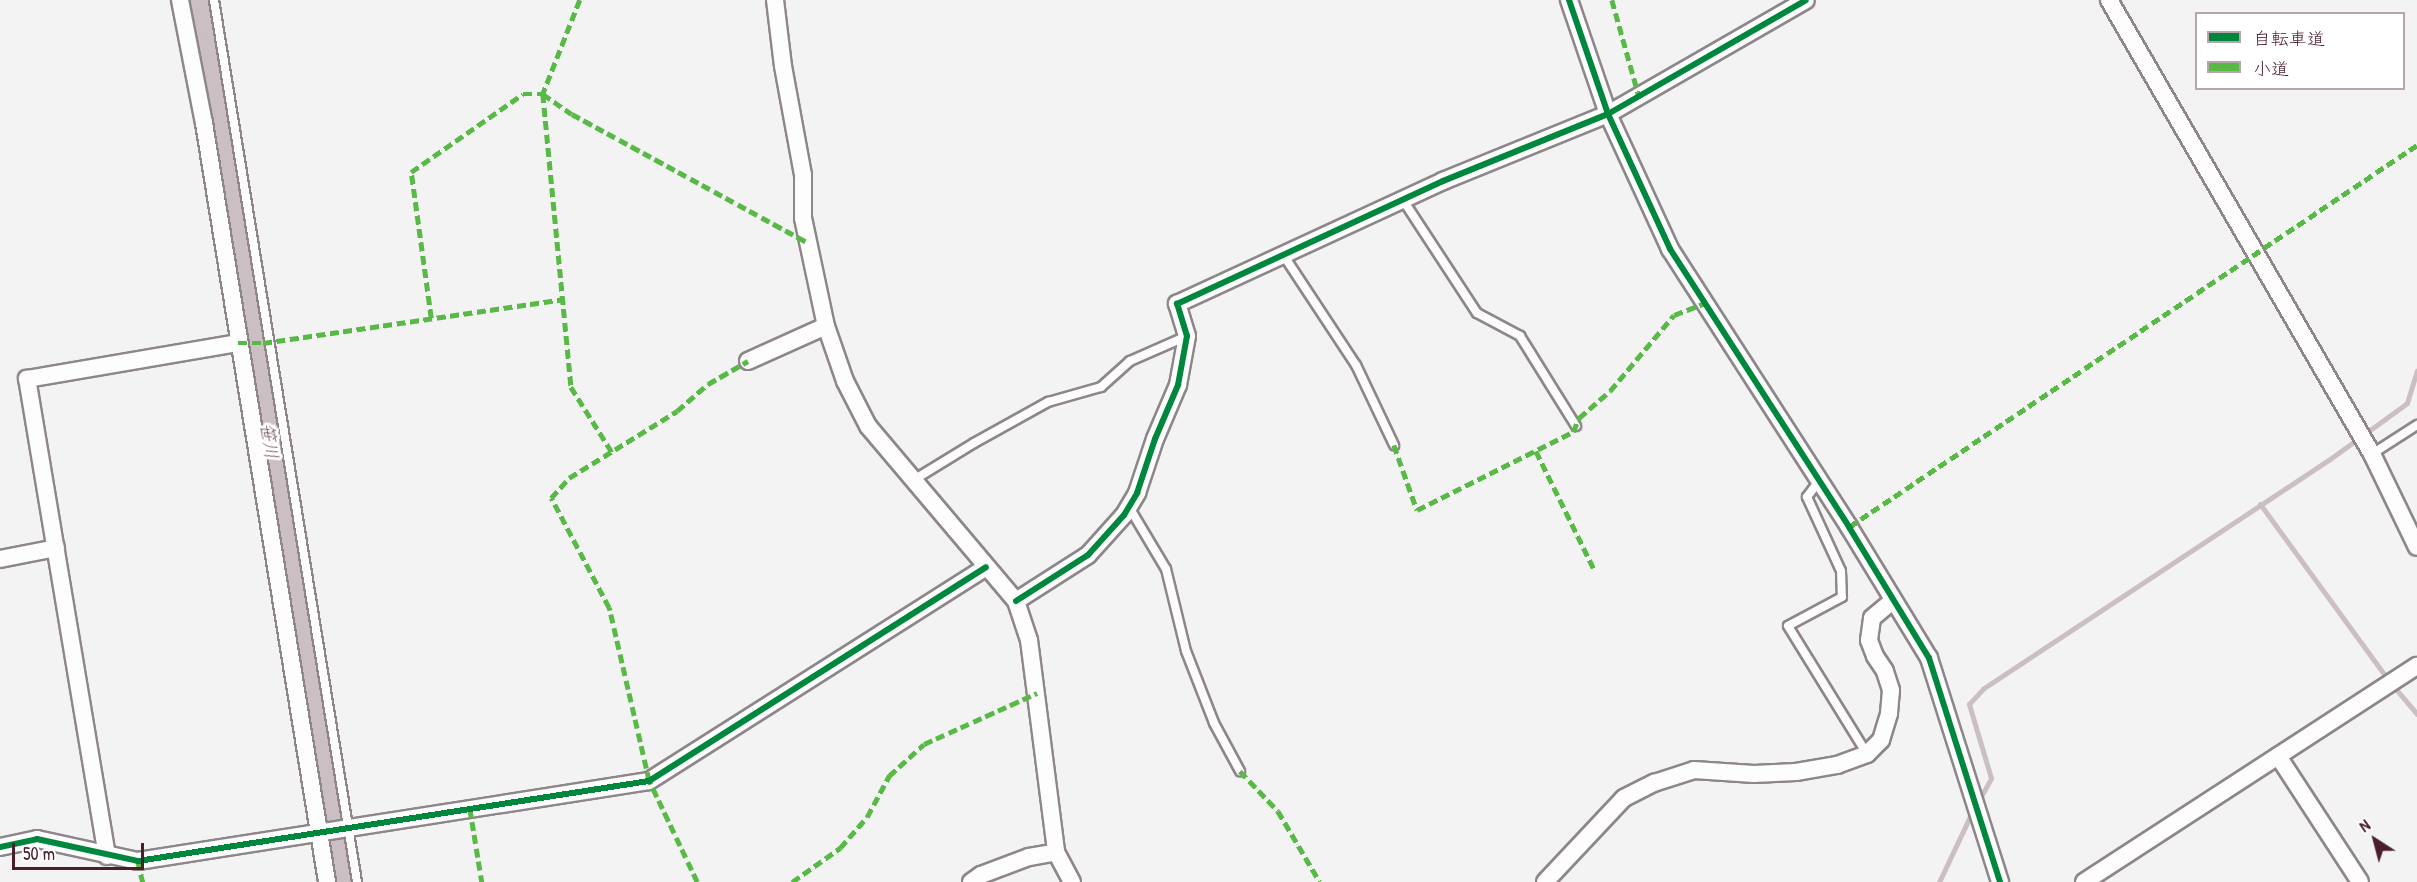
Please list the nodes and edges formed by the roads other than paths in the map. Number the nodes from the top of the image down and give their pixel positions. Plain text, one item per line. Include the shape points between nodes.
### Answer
1 (180, 0) edge
2 (214, 0) edge
3 (775, 0) edge
4 (1569, 0) edge
5 (1806, 0) edge
6 (2109, 0) edge
7 (1608, 114) junction
8 (1403, 200) junction
9 (1284, 256) junction
10 (826, 326) junction
11 (1187, 336) junction
12 (238, 343) junction
13 (748, 361) dead end
14 (2417, 425) edge
15 (1576, 426) dead end
16 (1394, 445) dead end
17 (2372, 454) junction
18 (912, 481) junction
19 (1819, 481) junction
20 (1129, 507) junction
21 (2417, 547) edge
22 (56, 548) junction
23 (0, 559) edge
24 (986, 567) junction
25 (1892, 601) junction
26 (1016, 602) junction
27 (2417, 666) edge
28 (1868, 754) junction
29 (2278, 756) junction
30 (1240, 771) dead end
31 (347, 827) junction
32 (320, 831) junction
33 (0, 847) edge
34 (1056, 852) junction
35 (107, 855) junction
36 (327, 882) edge
37 (357, 882) edge
38 (972, 882) edge
39 (1072, 882) edge
40 (1545, 882) edge
41 (2000, 882) edge
42 (2084, 882) edge
43 (2360, 882) edge

1 - 12 street via 204,123
2 - 31 lane
3 - 10 street via 803,175 803,218
4 - 7 street
5 - 7 street
6 - 17 street
7 - 8 street
7 - 19 street via 1670,249
8 - 9 street
8 - 15 lane via 1477,314 1520,336
9 - 11 street via 1177,303
9 - 16 lane via 1356,365
10 - 13 street
10 - 18 street via 845,381 868,426
11 - 18 lane via 1130,361 1101,387 1048,402
11 - 20 street via 1178,385
12 - 22 street via 27,379
12 - 32 street
14 - 17 lane
17 - 21 street
18 - 24 street
19 - 25 street
19 - 28 lane via 1807,497 1841,571 1842,597 1788,627
20 - 26 street via 1088,555
20 - 30 lane via 1166,569 1186,651 1214,723
22 - 23 street
22 - 35 street
24 - 26 street
24 - 31 street via 649,781
25 - 28 street via 1872,618 1869,640 1891,690 1881,740
25 - 41 street via 1935,670
26 - 34 street via 1029,640
27 - 29 street
28 - 40 street via 1837,765 1796,772 1694,770 1654,783 1624,798
29 - 42 street
29 - 43 street
31 - 32 street
31 - 37 lane
32 - 35 street via 138,861
32 - 36 street
33 - 35 street via 38,839
34 - 38 street via 1019,861
34 - 39 street

